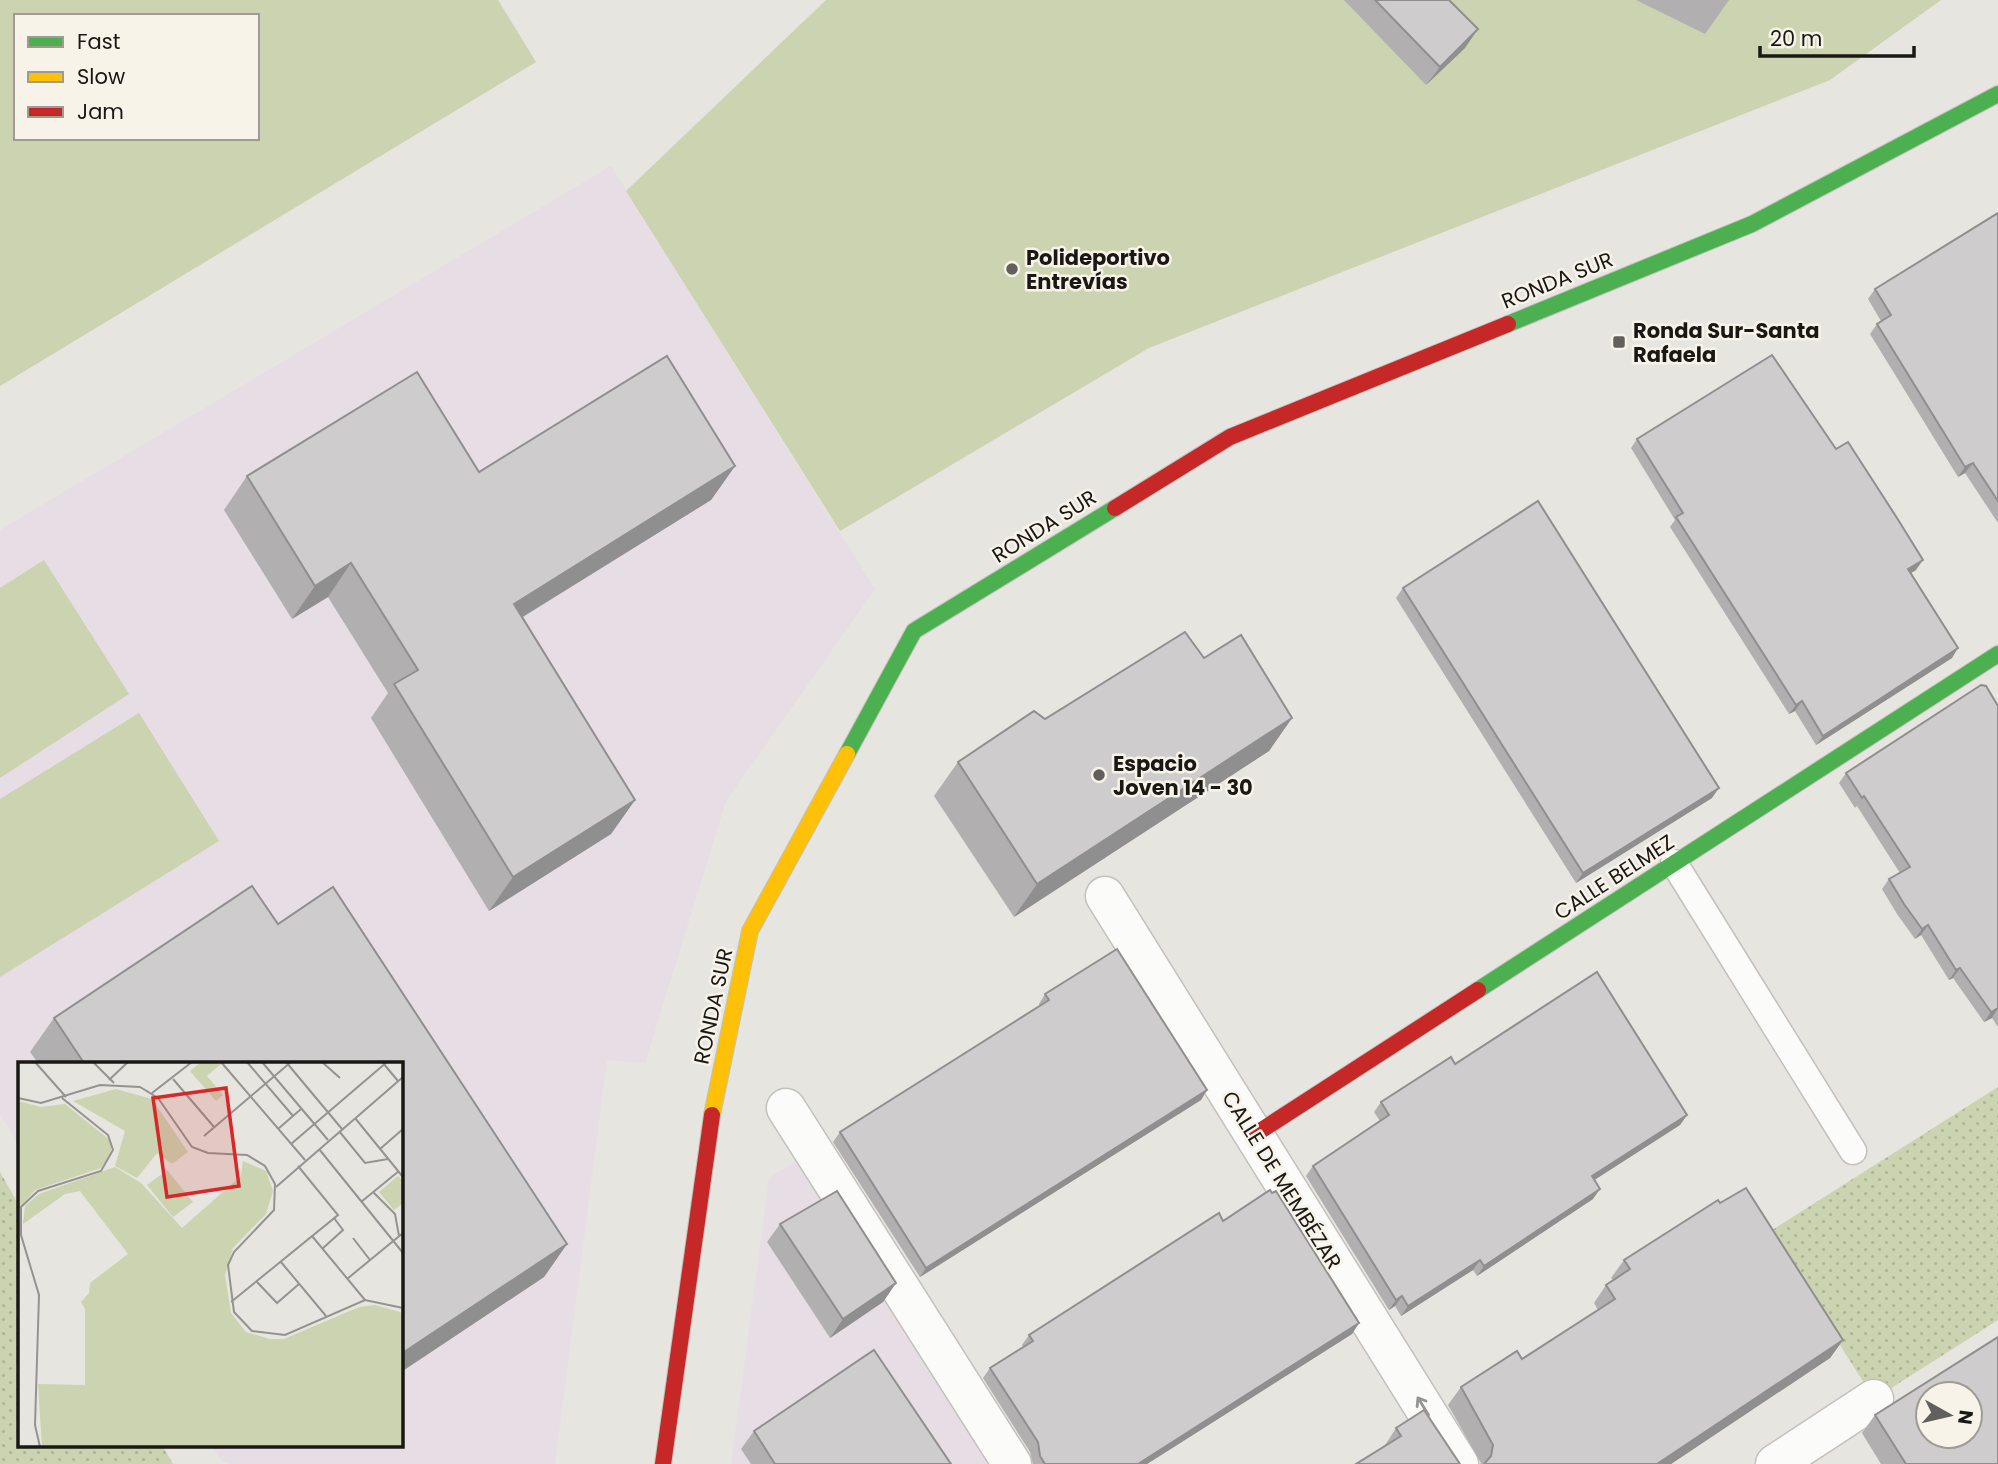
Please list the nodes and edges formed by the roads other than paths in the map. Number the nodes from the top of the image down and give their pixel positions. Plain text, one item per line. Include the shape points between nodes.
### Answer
1 (1996, 97) edge
2 (1998, 654) edge
3 (1674, 863) junction
4 (1105, 896) dead end
5 (786, 1108) dead end
6 (1254, 1135) junction
7 (1853, 1151) dead end
8 (1874, 1399) dead end
9 (1793, 1459) edge
10 (663, 1464) edge
11 (1012, 1464) edge
12 (1459, 1464) edge

1 - 10 street, RONDA SUR via 1752,224 1230,437 914,631 750,931 715,1096
2 - 3 street, CALLE BELMEZ
3 - 6 street, CALLE BELMEZ
3 - 7 lane
4 - 6 street, CALLE DE MEMBÉZAR
5 - 11 street
12 -> 6 street, CALLE DE MEMBÉZAR
8 - 9 street

